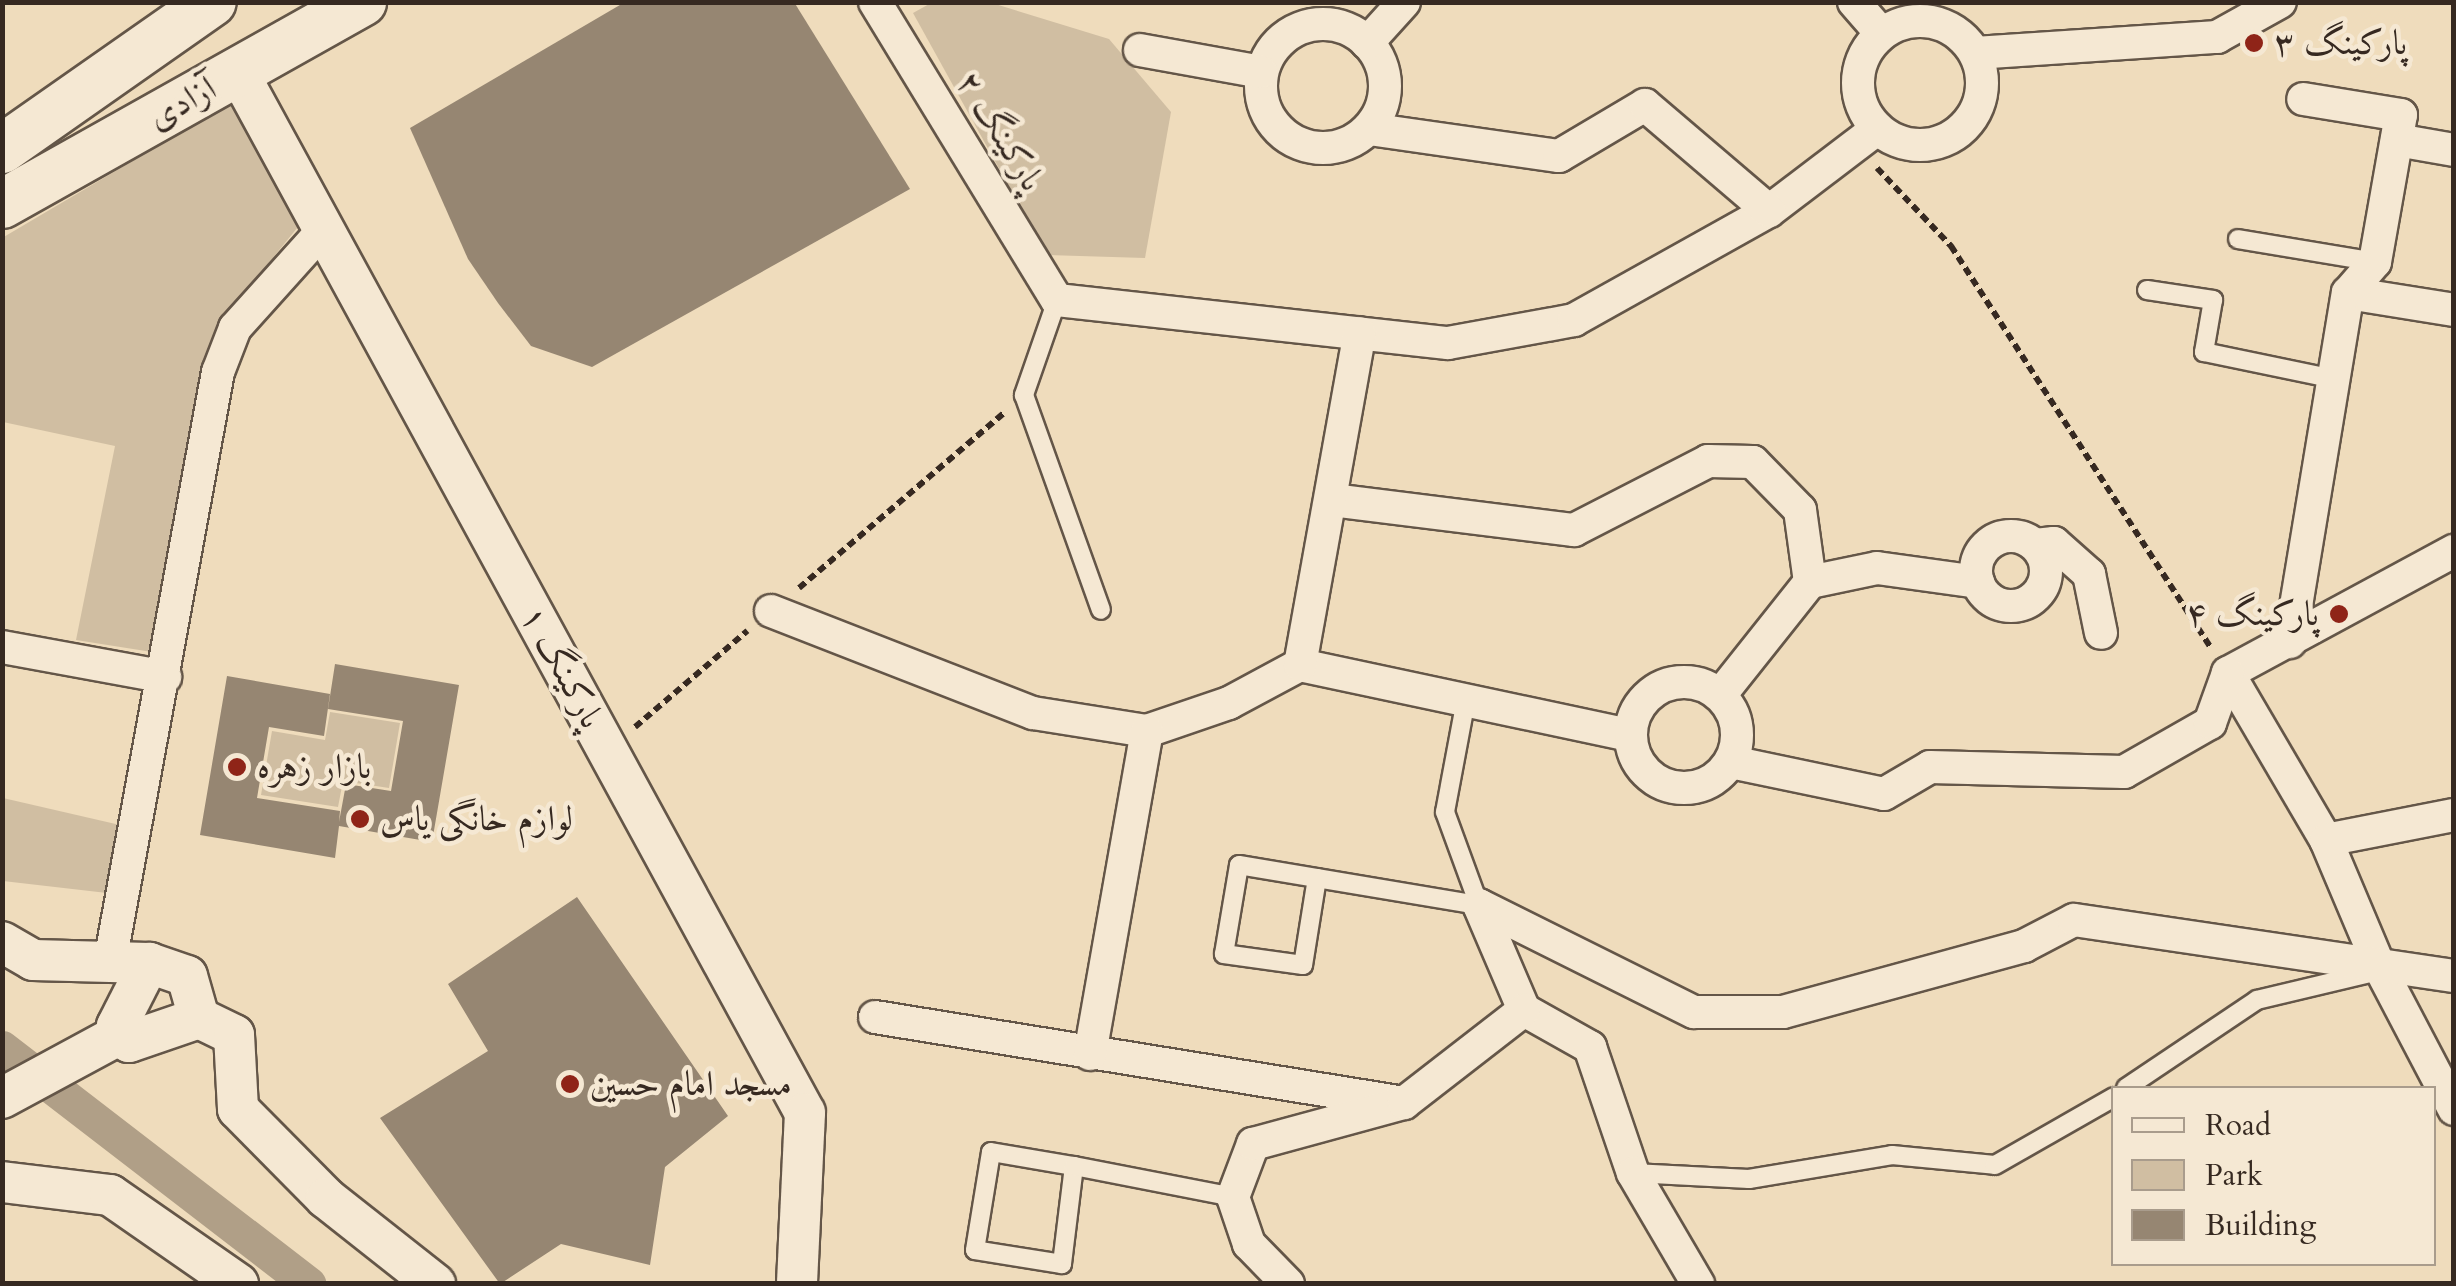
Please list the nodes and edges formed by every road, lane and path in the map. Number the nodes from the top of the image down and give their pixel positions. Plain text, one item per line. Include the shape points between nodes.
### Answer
1 (212, 2) edge
2 (362, 2) edge
3 (875, 2) edge
4 (1404, 2) edge
5 (1854, 2) edge
6 (2280, 2) edge
7 (1881, 33) junction
8 (1367, 42) junction
9 (1140, 50) dead end
10 (1976, 54) junction
11 (238, 72) junction
12 (1261, 72) junction
13 (2302, 99) dead end
14 (1368, 129) junction
15 (1867, 137) junction
16 (2397, 140) junction
17 (2, 149) edge
18 (2454, 150) edge
19 (2, 204) edge
20 (1769, 211) junction
21 (324, 228) junction
22 (2238, 239) dead end
23 (2375, 262) junction
24 (2147, 290) dead end
25 (2348, 294) junction
26 (1057, 300) junction
27 (2454, 310) edge
28 (1360, 334) junction
29 (2334, 379) junction
30 (1024, 395) junction
31 (1332, 500) junction
32 (2035, 544) junction
33 (2454, 551) edge
34 (1810, 582) junction
35 (1978, 582) junction
36 (1101, 610) dead end
37 (771, 611) junction
38 (2102, 633) dead end
39 (2290, 642) junction
40 (2, 647) edge
41 (1300, 665) junction
42 (2228, 673) junction
43 (164, 677) junction
44 (1720, 695) junction
45 (1466, 700) junction
46 (1147, 731) junction
47 (1630, 735) junction
48 (608, 751) junction
49 (1730, 762) junction
50 (2454, 814) edge
51 (2326, 840) junction
52 (1316, 878) junction
53 (1479, 905) junction
54 (2, 942) edge
55 (130, 963) junction
56 (2380, 970) junction
57 (2454, 976) edge
58 (1524, 1010) junction
59 (199, 1018) junction
60 (875, 1018) dead end
61 (122, 1033) junction
62 (1090, 1054) junction
63 (2129, 1086) edge
64 (2, 1098) edge
65 (2111, 1099) edge
66 (1404, 1104) junction
67 (2454, 1109) edge
68 (1074, 1166) junction
69 (1634, 1173) junction
70 (2, 1182) edge
71 (1233, 1197) junction
72 (238, 1284) edge
73 (435, 1284) edge
74 (797, 1284) edge
75 (1288, 1284) edge
76 (1698, 1284) edge

1 - 17 main road, آزادی
2 - 11 main road, آزادی
3 - 26 street, پارکینگ ۲
4 - 8 street
5 - 7 street
6 - 10 street via 2216,37
7 - 10 street via 1901,23 1944,24
7 - 15 street via 1866,49 1858,80
8 - 12 street via 1342,26 1301,26 1283,37
8 - 14 street via 1385,92
9 - 12 street
10 - 15 street via 1982,93 1966,126 1914,145
11 - 19 main road, آزادی
11 - 21 street, پارکینگ ۱
12 - 14 street via 1265,112 1293,141 1332,148
13 - 16 street via 2401,115
14 - 20 street via 1560,156 1644,106
15 - 20 street
15 - 42 path via 1951,246
16 - 18 street
16 - 23 street
20 - 28 street via 1574,320 1448,343
21 - 43 street via 235,328 218,372
21 - 48 street, پارکینگ ۱
22 - 23 lane
23 - 25 street
24 - 29 lane via 2213,300 2204,352
25 - 27 street
25 - 29 street
26 - 28 street
26 - 30 lane
28 - 31 street
29 - 39 street
30 - 36 lane
30 - 37 path
31 - 34 street via 1574,530 1708,461 1753,462 1800,510
31 - 41 street
32 - 35 street via 2014,536 1992,542 1978,560
32 - 35 street via 2046,577 2035,597 2002,605
32 - 38 street via 2054,543 2089,574
33 - 39 street
34 - 35 street via 1877,568 1933,570
34 - 44 street
37 - 46 street via 1033,713
37 - 48 path
39 - 42 street
40 - 43 street
41 - 45 street
41 - 46 street via 1229,703
42 - 49 street via 2210,723 2124,772 1930,767 1884,794
42 - 51 street
43 - 55 street
44 - 47 street via 1669,684 1641,702
44 - 49 street via 1737,726
45 - 47 street
45 - 53 lane via 1444,812
46 - 62 street
47 - 49 street via 1641,767 1669,786 1703,785
48 - 74 street, پارکینگ ۱ via 805,1113
50 - 51 street
51 - 56 street
52 - 52 lane via 1239,865 1224,954 1303,965
52 - 53 lane
53 - 56 street via 1694,1012 1783,1012 2024,946 2074,920
53 - 58 street
54 - 55 street via 33,960
55 - 59 street via 188,976
55 - 61 street via 117,1026
56 - 57 street
56 - 63 lane via 2257,1000
56 - 67 street
58 - 66 street
58 - 69 street via 1590,1047
59 - 61 street via 130,1042
59 - 73 street via 234,1035 238,1109 326,1198
60 - 62 street
61 - 64 street
62 - 66 street
65 - 69 lane via 1996,1166 1892,1154 1749,1179
66 - 71 street via 1253,1144
68 - 68 lane via 991,1152 976,1250 1062,1264
68 - 71 lane
69 - 76 street
70 - 72 street via 110,1195
71 - 75 street via 1249,1244

